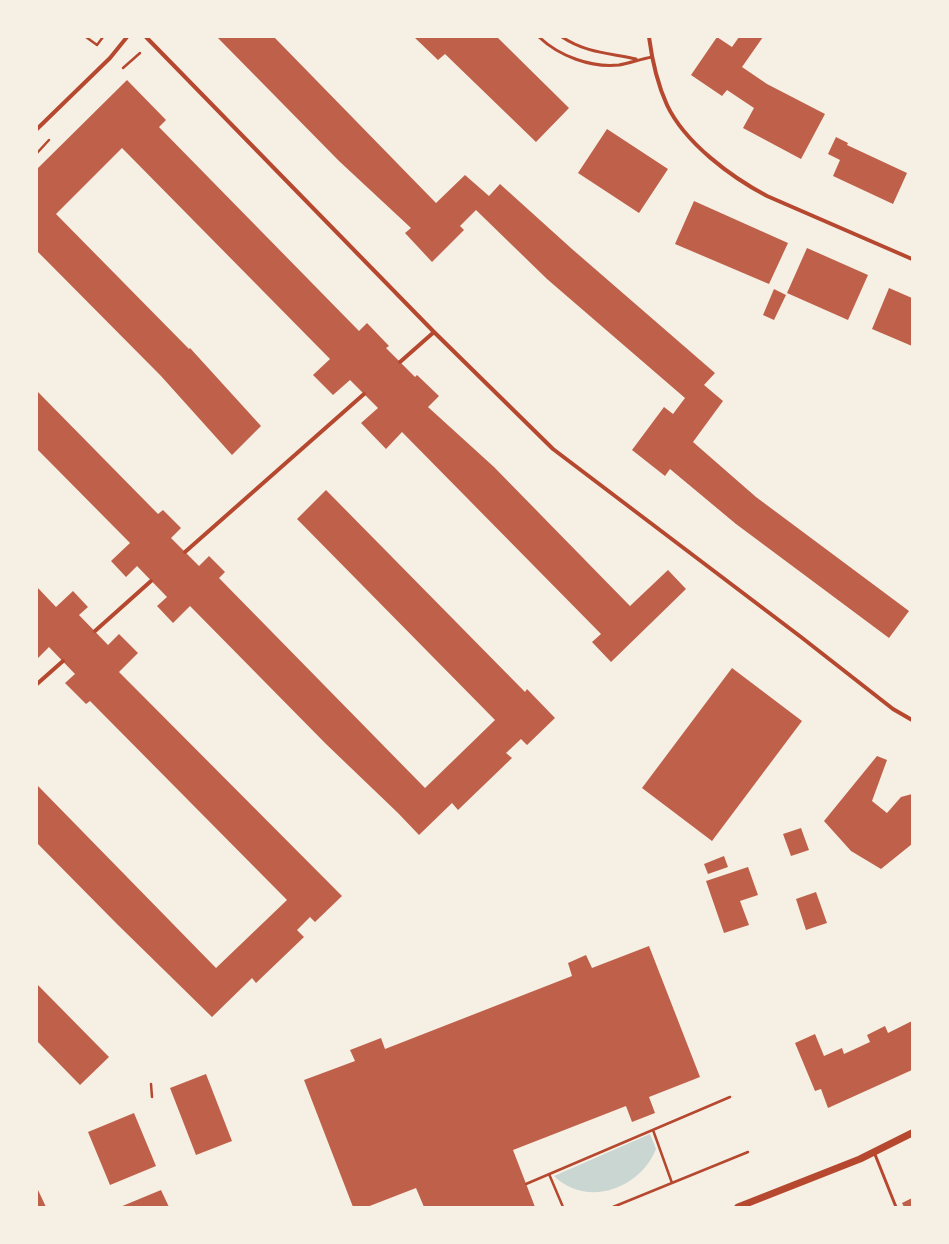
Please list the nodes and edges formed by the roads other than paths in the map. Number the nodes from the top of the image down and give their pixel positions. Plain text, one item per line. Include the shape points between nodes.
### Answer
1 (127, 37) edge
2 (146, 37) edge
3 (539, 37) edge
4 (562, 37) edge
5 (649, 37) edge
6 (652, 57) junction
7 (638, 59) junction
8 (37, 129) edge
9 (912, 259) edge
10 (434, 332) junction
11 (400, 362) dead end
12 (364, 394) dead end
13 (185, 552) dead end
14 (152, 581) dead end
15 (95, 631) dead end
16 (63, 661) dead end
17 (37, 684) edge
18 (912, 720) edge
19 (912, 1133) edge
20 (874, 1152) junction
21 (738, 1207) edge
22 (896, 1207) edge

1 - 8 street via 110,58
2 - 10 street
3 - 7 lane via 567,56 586,62 620,65
4 - 7 lane via 591,51
5 - 6 street
6 - 7 lane
6 - 9 street via 667,106 695,143 725,169 767,196
10 - 11 street
10 - 18 street via 553,449 893,709
12 - 13 street
14 - 15 street
16 - 17 street
19 - 20 street
20 - 21 street
20 - 22 lane

